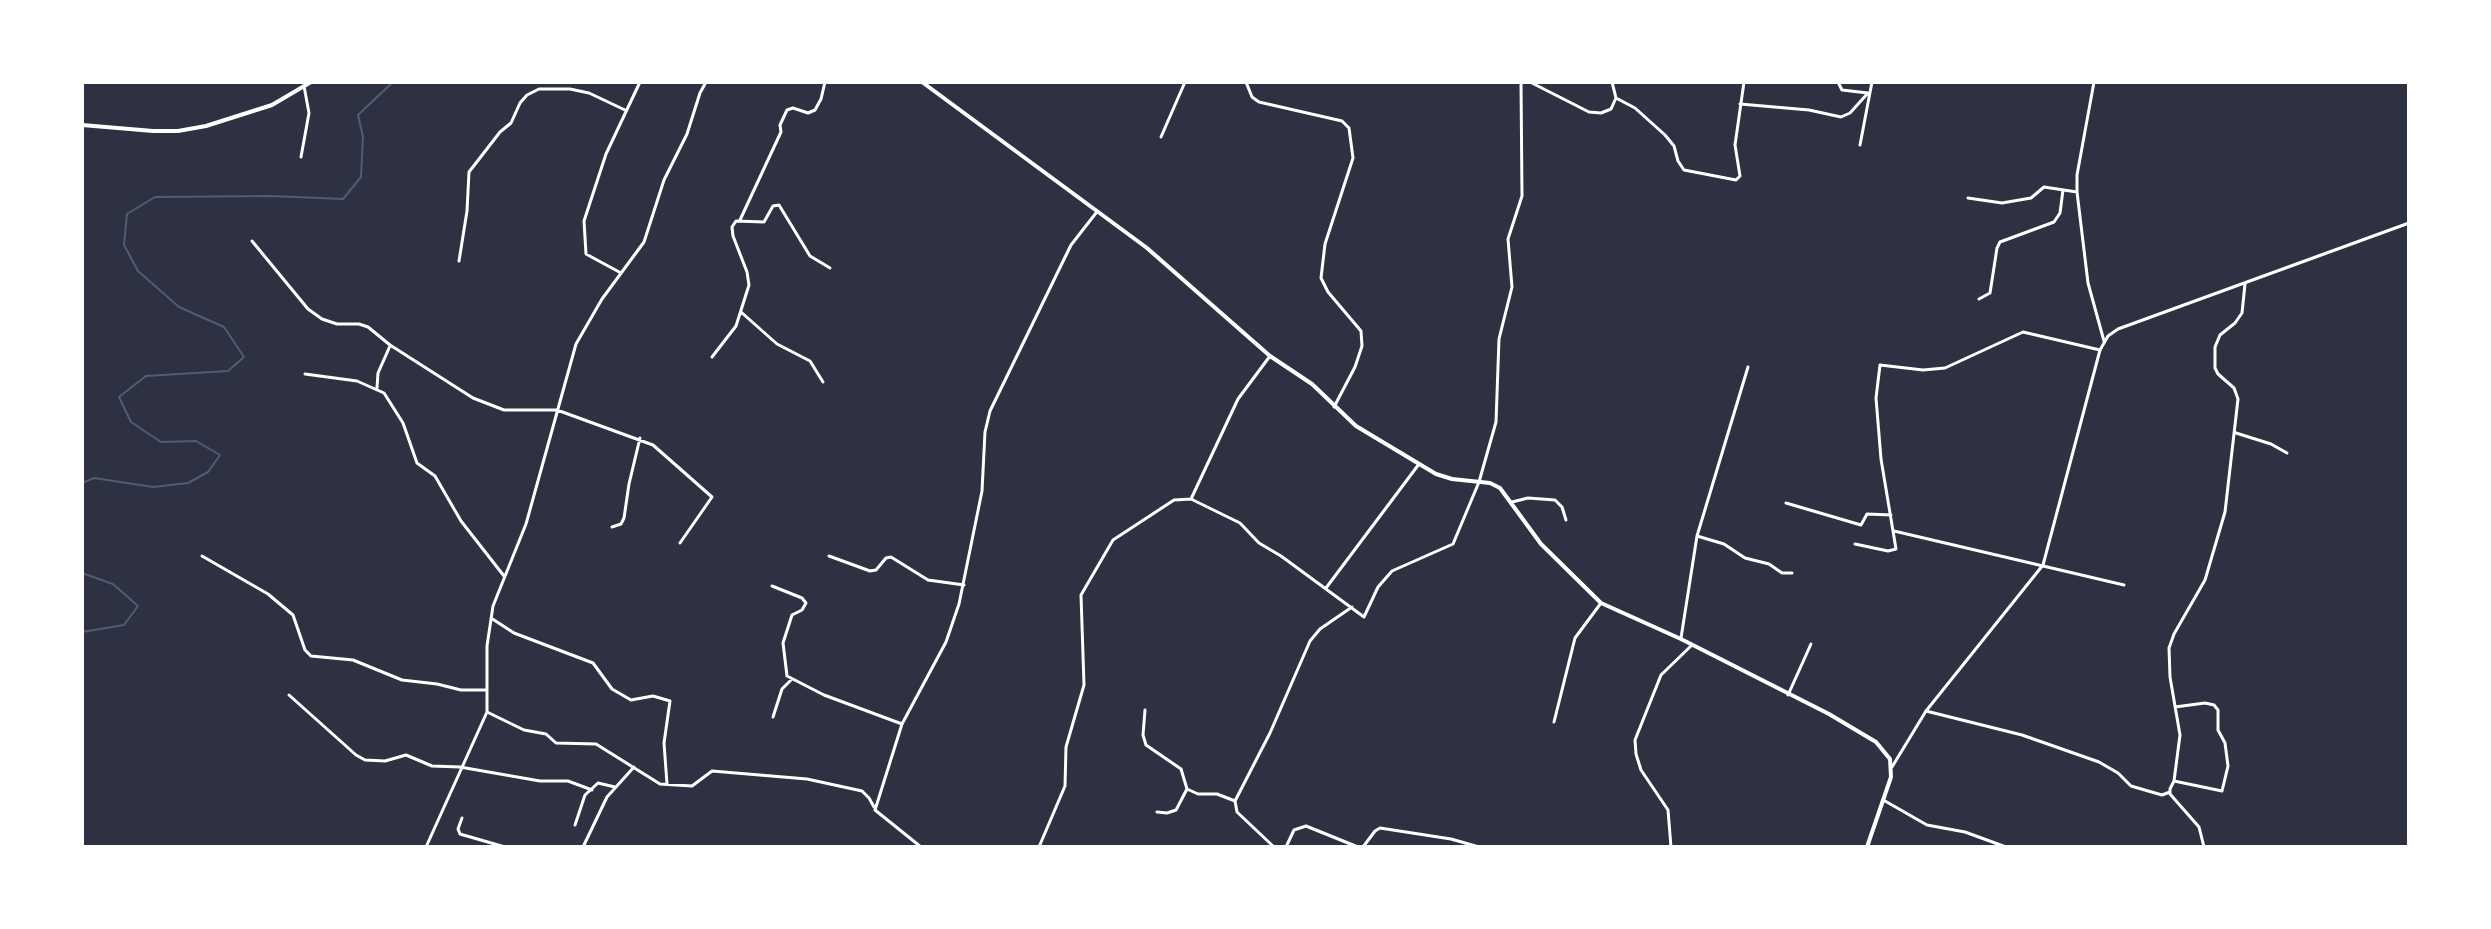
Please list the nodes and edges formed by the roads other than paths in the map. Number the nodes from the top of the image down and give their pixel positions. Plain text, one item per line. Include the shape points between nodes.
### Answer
1 (311, 82) edge
2 (640, 82) edge
3 (706, 82) edge
4 (825, 82) edge
5 (922, 82) edge
6 (1185, 82) edge
7 (1246, 82) edge
8 (1521, 82) edge
9 (1530, 82) edge
10 (1612, 82) edge
11 (1744, 82) edge
12 (1838, 82) edge
13 (1872, 82) edge
14 (2094, 82) edge
15 (304, 86) junction
16 (1868, 93) junction
17 (1616, 98) junction
18 (1740, 104) junction
19 (625, 110) junction
20 (82, 125) edge
21 (1161, 137) dead end
22 (1860, 145) dead end
23 (301, 157) dead end
24 (2063, 190) junction
25 (2077, 192) junction
26 (1968, 198) dead end
27 (1098, 211) junction
28 (740, 220) junction
29 (2409, 223) edge
30 (252, 241) dead end
31 (459, 261) dead end
32 (830, 268) dead end
33 (621, 273) junction
34 (2245, 283) junction
35 (1979, 299) dead end
36 (741, 312) junction
37 (2104, 341) junction
38 (390, 345) junction
39 (2100, 350) junction
40 (1270, 356) junction
41 (712, 357) dead end
42 (1748, 367) dead end
43 (305, 374) dead end
44 (823, 382) dead end
45 (377, 388) junction
46 (1334, 407) junction
47 (557, 410) junction
48 (2235, 432) junction
49 (640, 438) junction
50 (2287, 453) dead end
51 (1419, 464) junction
52 (1479, 482) junction
53 (1191, 499) junction
54 (1511, 502) junction
55 (1786, 503) dead end
56 (1891, 515) junction
57 (1566, 520) dead end
58 (612, 527) dead end
59 (1894, 531) junction
60 (1697, 536) junction
61 (680, 543) dead end
62 (1855, 544) dead end
63 (202, 556) dead end
64 (829, 556) dead end
65 (2043, 565) junction
66 (1792, 573) dead end
67 (504, 576) junction
68 (964, 585) junction
69 (2124, 585) dead end
70 (772, 586) dead end
71 (1326, 588) junction
72 (1601, 603) junction
73 (1352, 607) junction
74 (490, 618) junction
75 (1681, 639) junction
76 (1811, 644) dead end
77 (1692, 645) junction
78 (792, 679) junction
79 (487, 690) junction
80 (289, 695) dead end
81 (1788, 695) junction
82 (2175, 707) junction
83 (1145, 710) dead end
84 (1926, 711) junction
85 (487, 712) junction
86 (773, 717) dead end
87 (1554, 722) dead end
88 (902, 724) junction
89 (460, 767) junction
90 (634, 767) junction
91 (1892, 767) junction
92 (2174, 781) junction
93 (667, 784) junction
94 (615, 787) junction
95 (1187, 789) junction
96 (592, 790) junction
97 (2170, 792) junction
98 (1235, 801) junction
99 (1885, 801) junction
100 (875, 810) junction
101 (1157, 812) dead end
102 (462, 818) dead end
103 (575, 825) dead end
104 (426, 847) edge
105 (505, 847) edge
106 (583, 847) edge
107 (921, 847) edge
108 (1039, 847) edge
109 (1274, 847) edge
110 (1286, 847) edge
111 (1360, 847) edge
112 (1479, 847) edge
113 (1671, 847) edge
114 (1867, 847) edge
115 (2006, 847) edge
116 (2204, 847) edge

1 - 15 highway
2 - 19 street
3 - 33 street via 644,242
4 - 28 street via 815,110 787,110
5 - 27 highway
6 - 21 street
7 - 46 street via 1259,102 1342,121 1349,128 1353,158 1325,244 1321,278 1361,331 1362,346
8 - 52 street via 1522,196 1508,239 1512,287 1499,339 1496,422
9 - 17 street via 1594,113 1607,112
10 - 17 street
11 - 18 street
12 - 16 street via 1842,90
13 - 16 street
14 - 25 street
15 - 20 highway via 261,109 178,131
15 - 23 street via 309,113
16 - 18 street via 1841,117
16 - 22 street
17 - 18 street via 1665,135 1684,170 1736,180
19 - 31 street via 570,89 539,89 527,95 511,123 469,172
19 - 33 street via 584,225 589,257
24 - 25 street
24 - 26 street via 2044,187 2031,198 2002,203
24 - 35 street via 2054,222 2000,242 1990,293
25 - 37 street via 2088,283
27 - 40 highway
27 - 68 street via 1071,245 990,411
28 - 32 street via 764,222 779,205 810,256
28 - 36 street via 732,231 748,278
29 - 34 street
30 - 38 street via 308,309 327,322 363,324
33 - 47 street via 579,337
34 - 37 street via 2118,329
34 - 48 street via 2242,313 2215,347 2215,368 2237,393
36 - 41 street
36 - 44 street via 777,344 810,361
37 - 39 street
38 - 45 street
38 - 47 street via 493,406
39 - 56 street via 2023,332 1945,368 1880,365 1877,413
39 - 65 street
40 - 46 highway via 1312,384
40 - 53 street via 1238,399
42 - 60 street
43 - 45 street
45 - 67 street via 403,423 417,463 435,476 461,521
46 - 51 highway
47 - 49 street
47 - 67 street via 526,524
48 - 50 street
48 - 82 street via 2225,512 2205,580 2169,648
49 - 58 street via 624,518
49 - 61 street via 712,497
51 - 52 highway via 1452,479
51 - 71 street
52 - 54 highway via 1500,488
52 - 73 street via 1453,544 1392,571 1364,617
53 - 71 street via 1234,519 1259,543
53 - 108 street via 1174,500 1113,540 1081,595 1084,685 1066,747 1065,786
54 - 57 street via 1555,500
54 - 72 highway via 1541,544
55 - 56 street via 1861,525 1867,514
56 - 59 street
59 - 62 street via 1895,551
59 - 65 street
60 - 66 street
60 - 75 street
63 - 79 street via 268,594 293,615 311,656 353,660 402,680
64 - 68 street via 870,571 891,557 928,580
65 - 69 street
65 - 84 street
67 - 74 street
68 - 88 street via 946,642
70 - 78 street via 806,603 792,615 783,643 786,673
71 - 73 street
72 - 75 highway
72 - 87 street via 1575,638
73 - 98 street via 1310,641
74 - 79 street
74 - 93 street via 514,633 593,663 612,689 631,700 653,696 670,701 664,743
75 - 77 highway
76 - 81 street
77 - 81 highway
77 - 113 street via 1661,675 1635,740 1641,770 1668,810
78 - 86 street via 782,689
78 - 88 street
79 - 85 street
80 - 89 street via 365,760 406,755 432,766
81 - 91 highway via 1870,738 1887,753
82 - 92 street via 2180,735
82 - 92 street via 2217,707 2228,766 2222,791
83 - 95 street via 1146,745 1181,769
84 - 91 street
84 - 97 street via 2022,735 2099,762 2131,786 2162,795
85 - 89 street
85 - 90 street via 546,734 556,743 596,744
88 - 100 street
89 - 96 street via 568,781
89 - 104 street
90 - 93 street
90 - 94 street
91 - 99 highway
92 - 97 street
93 - 100 street via 692,786 712,771 807,779 862,791
94 - 96 street via 601,783
94 - 106 street
95 - 98 street
95 - 101 street via 1176,810
96 - 103 street via 581,803
97 - 116 street via 2199,827
98 - 109 street via 1237,812
99 - 114 highway
99 - 115 street via 1927,825
100 - 107 street
102 - 105 street via 460,834
110 - 111 street via 1294,830 1306,826
111 - 112 street via 1380,828

